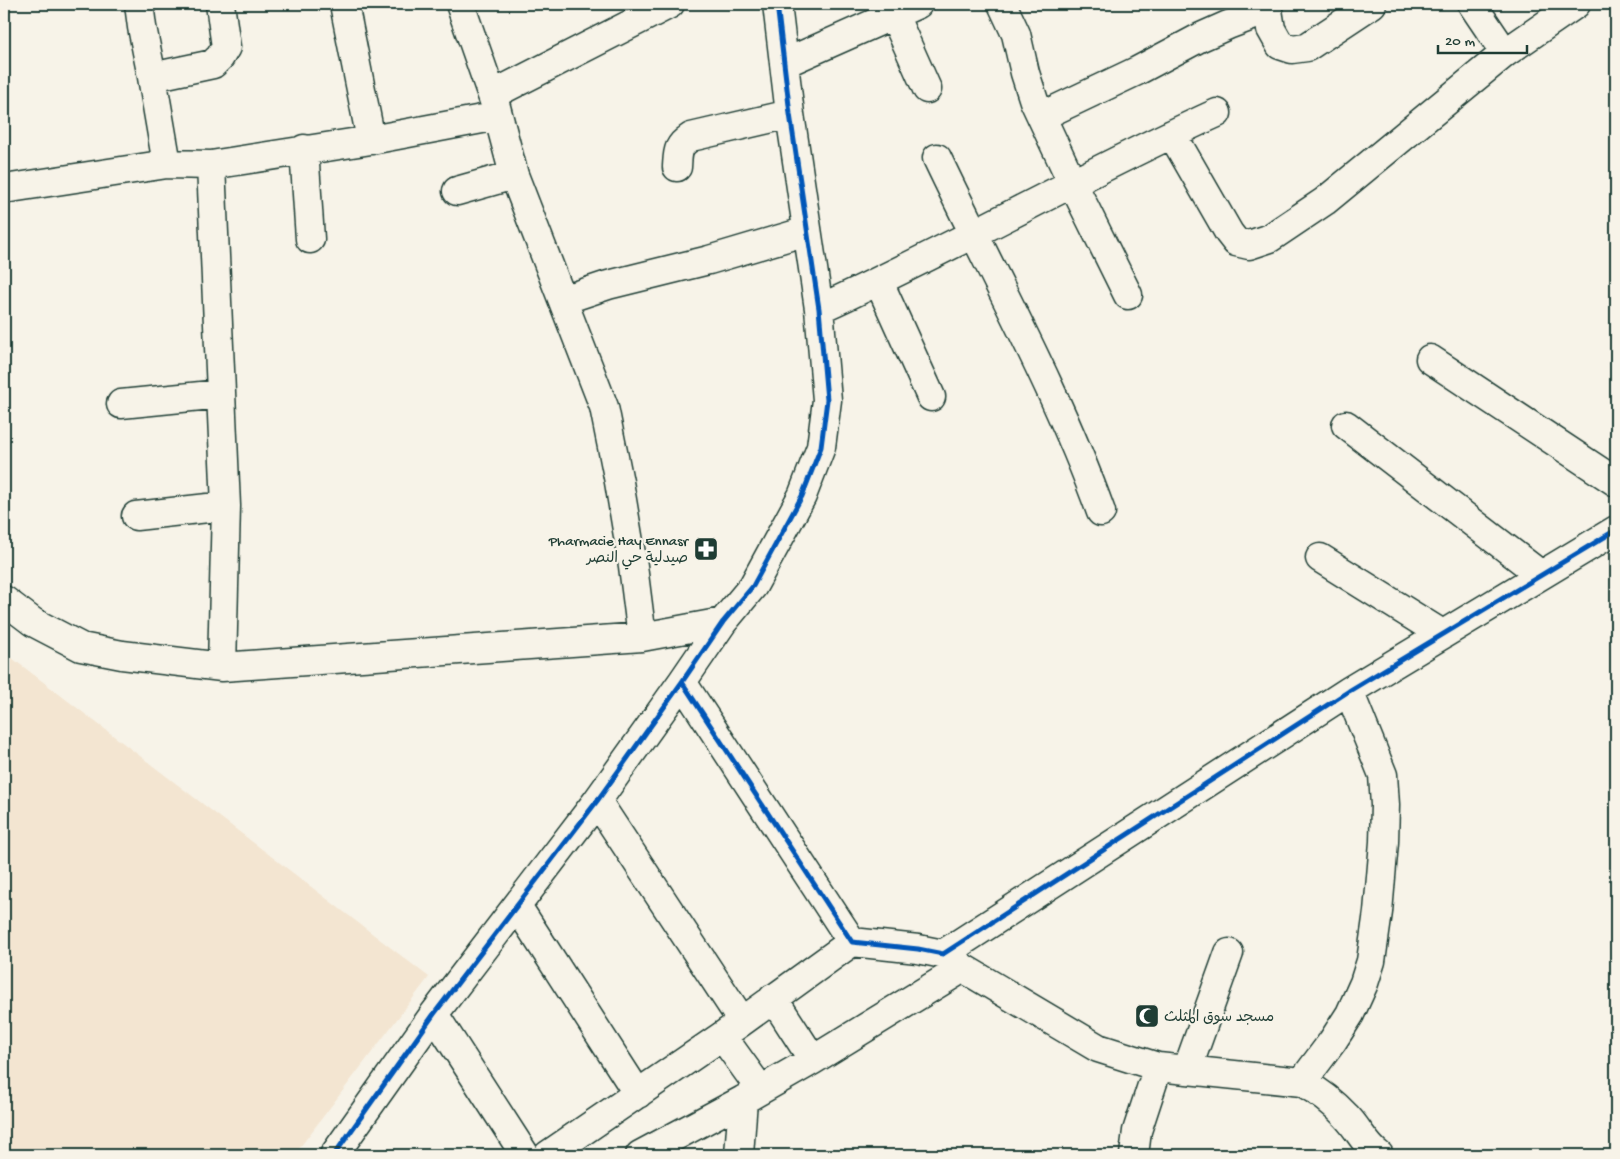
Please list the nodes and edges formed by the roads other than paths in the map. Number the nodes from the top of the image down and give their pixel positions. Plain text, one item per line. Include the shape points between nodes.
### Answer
1 (139, 4) edge
2 (220, 4) edge
3 (344, 4) edge
4 (460, 4) edge
5 (670, 4) edge
6 (777, 4) edge
7 (1002, 4) edge
8 (1372, 4) edge
9 (1472, 4) edge
10 (1576, 4) edge
11 (1268, 7) edge
12 (906, 9) edge
13 (1505, 53) junction
14 (785, 63) junction
15 (152, 78) junction
16 (927, 89) dead end
17 (495, 106) junction
18 (1217, 112) dead end
19 (790, 114) junction
20 (1042, 116) junction
21 (1172, 134) junction
22 (371, 140) junction
23 (304, 150) junction
24 (937, 158) dead end
25 (167, 164) junction
26 (211, 165) junction
27 (677, 167) dead end
28 (514, 175) junction
29 (1072, 182) junction
30 (4, 190) edge
31 (457, 191) dead end
32 (807, 231) junction
33 (973, 233) junction
34 (310, 240) dead end
35 (879, 282) junction
36 (1128, 294) dead end
37 (563, 300) junction
38 (819, 309) junction
39 (1430, 359) dead end
40 (221, 394) junction
41 (932, 396) dead end
42 (121, 404) dead end
43 (1346, 425) dead end
44 (1616, 482) edge
45 (226, 506) junction
46 (1100, 512) dead end
47 (136, 516) dead end
48 (1616, 530) edge
49 (1320, 558) dead end
50 (1541, 576) junction
51 (4, 600) edge
52 (723, 622) junction
53 (1442, 634) junction
54 (642, 637) junction
55 (222, 667) junction
56 (682, 682) junction
57 (1349, 692) junction
58 (597, 800) junction
59 (516, 906) junction
60 (852, 942) junction
61 (1229, 953) dead end
62 (953, 961) junction
63 (773, 998) junction
64 (434, 1014) junction
65 (732, 1028) junction
66 (813, 1060) junction
67 (1158, 1067) junction
68 (1187, 1070) junction
69 (1302, 1082) junction
70 (638, 1094) junction
71 (752, 1095) junction
72 (559, 1152) edge
73 (334, 1155) edge
74 (526, 1155) edge
75 (640, 1155) edge
76 (739, 1155) edge
77 (1134, 1155) edge
78 (1379, 1155) edge

1 - 15 street
2 - 15 street via 226,47 220,58 212,64
3 - 22 street
4 - 17 street
5 - 17 street
6 - 14 street
7 - 20 street via 1016,34 1029,88
8 - 11 street via 1307,47 1292,49 1280,45 1271,29
9 - 13 street
10 - 13 street
11 - 20 street
12 - 14 street
12 - 16 street
13 - 21 street via 1325,200 1260,242 1236,242
14 - 19 street
15 - 25 street
17 - 22 street
17 - 28 street
18 - 21 street
19 - 27 street via 691,137 678,151
19 - 32 street
20 - 29 street
21 - 29 street
22 - 23 street
23 - 26 street
23 - 34 street
24 - 33 street
25 - 26 street
25 - 30 street
26 - 40 street
28 - 31 street
28 - 37 street
29 - 33 street
29 - 36 street
32 - 37 street
32 - 38 street
33 - 35 street
33 - 46 street via 1058,406
35 - 38 street
35 - 41 street
37 - 54 street via 604,407 621,491
38 - 52 street via 827,400 821,447 802,496 753,586
39 - 44 street
40 - 42 street
40 - 45 street
43 - 50 street
45 - 47 street
45 - 55 street
48 - 50 street
49 - 53 street
50 - 53 street
51 - 55 street via 33,622 81,646 122,655
52 - 54 street
52 - 56 street
53 - 57 street
54 - 55 street
56 - 58 street
56 - 60 street
57 - 62 street
57 - 69 street via 1383,775 1386,805 1378,912 1364,984 1350,1014
58 - 59 street
58 - 65 street
59 - 64 street
59 - 70 street
60 - 62 street via 890,945
60 - 63 street
61 - 68 street
62 - 66 street
62 - 67 street via 1098,1048
63 - 65 street
63 - 66 street
64 - 73 street
64 - 74 street
65 - 70 street
65 - 71 street
66 - 71 street
67 - 68 street
67 - 77 street via 1137,1130
68 - 69 street
69 - 78 street via 1321,1093 1347,1116 1371,1150
70 - 72 street
71 - 75 street
71 - 76 street

